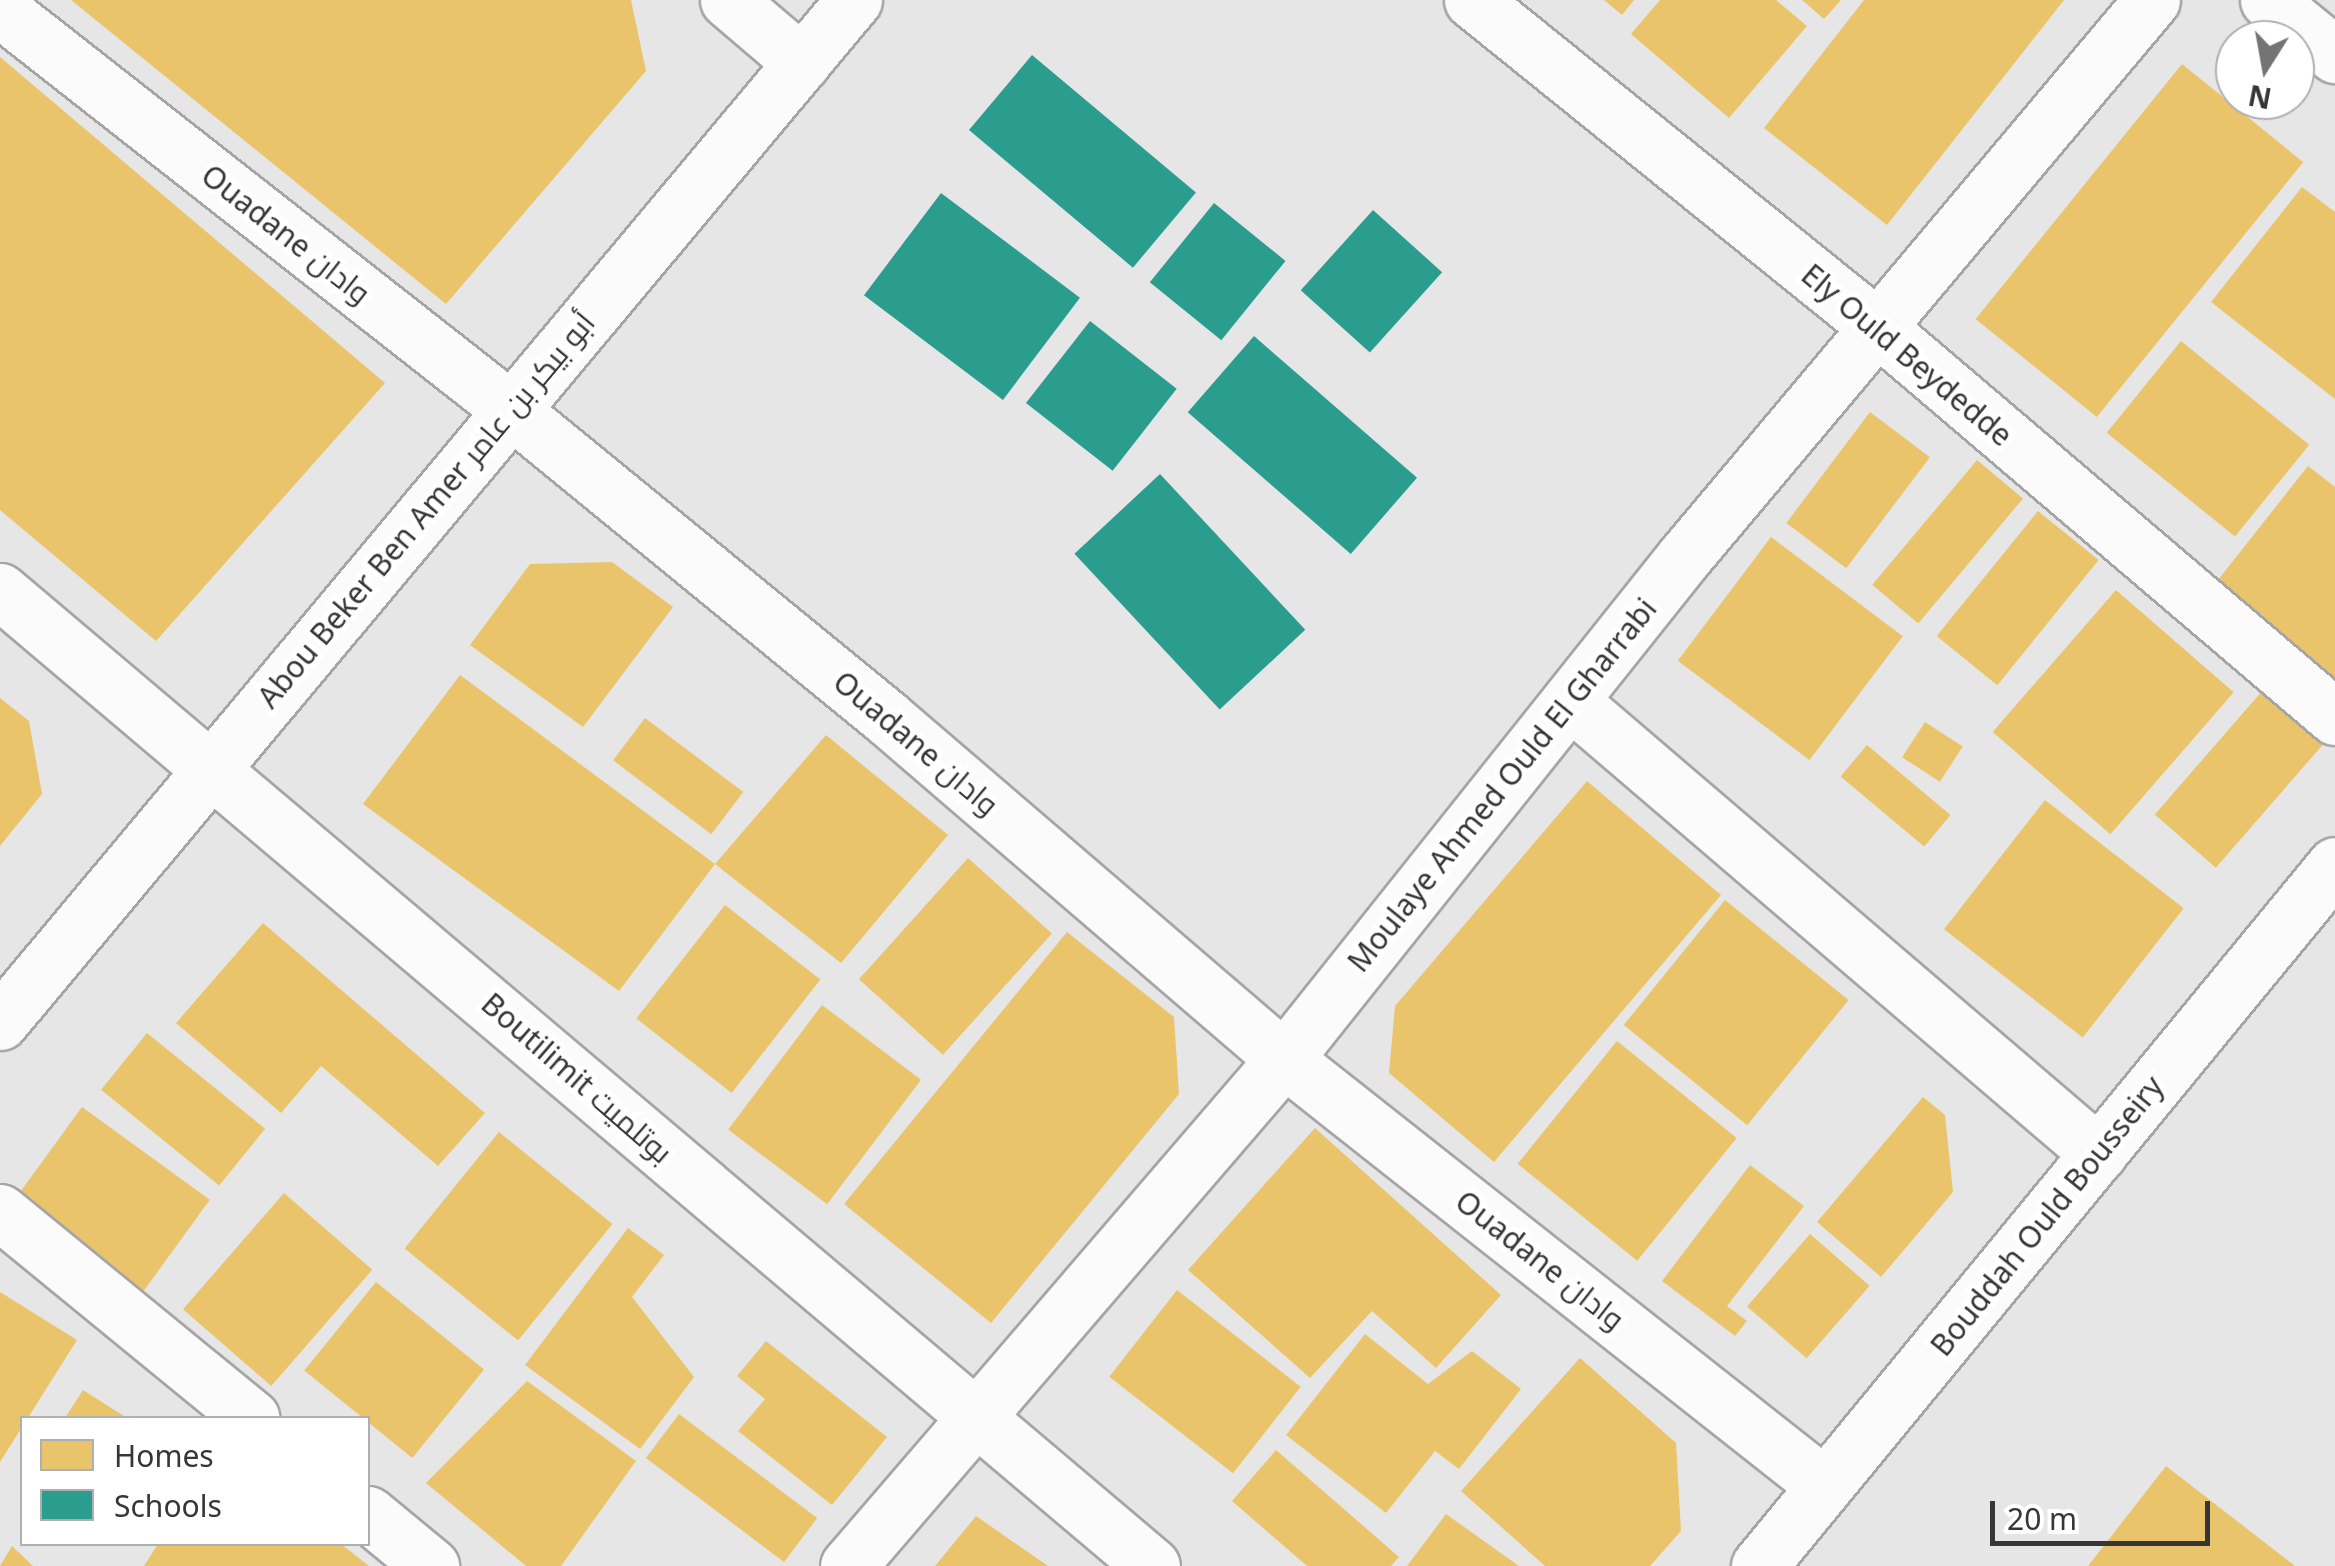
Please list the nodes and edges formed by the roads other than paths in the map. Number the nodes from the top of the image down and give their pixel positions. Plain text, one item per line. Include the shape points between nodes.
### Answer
1 (728, 0) edge
2 (854, 0) edge
3 (1472, 0) edge
4 (2152, 0) edge
5 (2268, 0) edge
6 (0, 9) edge
7 (2335, 55) edge
8 (802, 63) junction
9 (1876, 326) junction
10 (511, 410) junction
11 (0, 591) edge
12 (1570, 700) junction
13 (2335, 717) edge
14 (211, 764) junction
15 (2335, 865) edge
16 (0, 1022) edge
17 (1284, 1059) junction
18 (2099, 1154) junction
19 (0, 1212) edge
20 (250, 1416) edge
21 (976, 1420) junction
22 (1825, 1486) junction
23 (370, 1516) edge
24 (431, 1566) edge
25 (848, 1566) edge
26 (1152, 1566) edge
27 (1759, 1566) edge

1 - 8 street
2 - 8 street, Abou Beker Ben Amer أبو بيكر بن عامر
3 - 9 street, Ely Ould Beydedde
4 - 9 street, Moulaye Ahmed Ould El Gharrabi
5 - 7 street
6 - 10 street, Ouadane وادان
8 - 10 street, Abou Beker Ben Amer أبو بيكر بن عامر
9 - 12 street, Moulaye Ahmed Ould El Gharrabi
9 - 13 street, Ely Ould Beydedde
10 - 14 street, Abou Beker Ben Amer أبو بيكر بن عامر
10 - 17 street, Ouadane وادان via 886,717
11 - 14 street, Boutilimit بوتلميت
12 - 17 street, Moulaye Ahmed Ould El Gharrabi
12 - 18 street
14 - 16 street, Abou Beker Ben Amer أبو بيكر بن عامر
14 - 21 street, Boutilimit بوتلميت
15 - 18 street, Bouddah Ould Bousseiry
17 - 21 street, Moulaye Ahmed Ould El Gharrabi
17 - 22 street, Ouadane وادان
18 - 22 street, Bouddah Ould Bousseiry
19 - 20 street
21 - 25 street, Moulaye Ahmed Ould El Gharrabi
21 - 26 street, Boutilimit بوتلميت
22 - 27 street, Bouddah Ould Bousseiry
23 - 24 street

